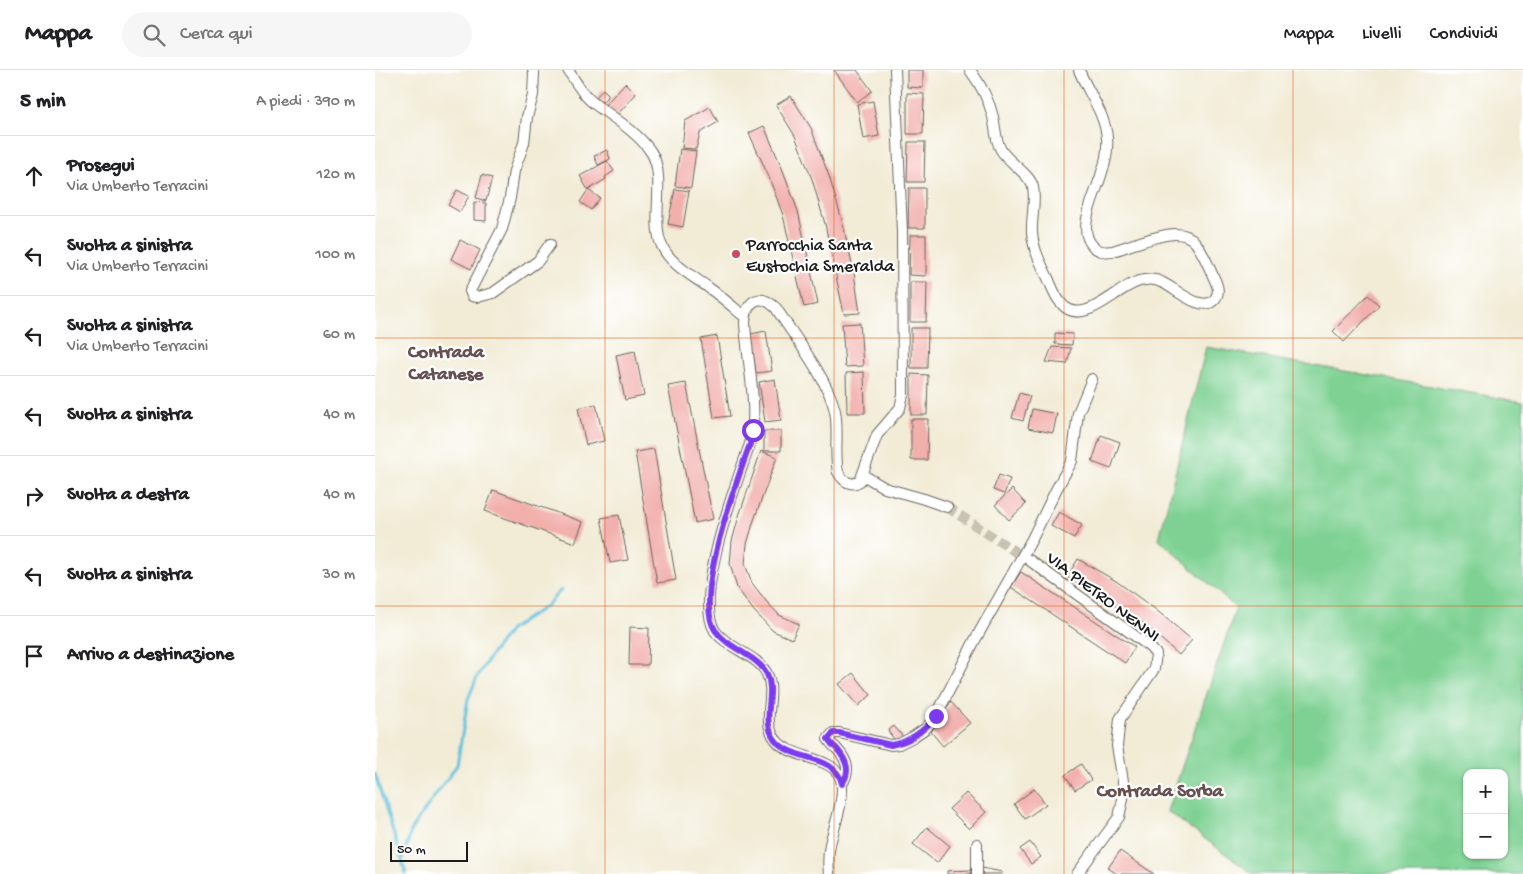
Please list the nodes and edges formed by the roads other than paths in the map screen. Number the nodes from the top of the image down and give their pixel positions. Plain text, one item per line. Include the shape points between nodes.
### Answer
1 (533, 70) edge
2 (568, 70) edge
3 (895, 70) edge
4 (970, 70) edge
5 (1079, 70) edge
6 (550, 244) dead end
7 (745, 317) junction
8 (1092, 379) dead end
9 (863, 475) junction
10 (947, 507) tunnel mouth
11 (1029, 560) tunnel mouth
12 (842, 784) junction
13 (977, 844) dead end
14 (829, 874) edge
15 (977, 874) edge
16 (1077, 874) edge

1 - 6 street via 533,95 524,143 514,170 505,218 470,291 472,296 493,293 538,261
2 - 7 street via 590,100 643,142 653,154 657,171 660,244 665,253
3 - 9 street via 902,232 903,395 900,408 875,438
4 - 5 street via 987,98 999,147 1033,185 1034,244 1063,306 1076,311 1087,310 1133,283 1146,280 1165,283 1195,302 1211,302 1216,297 1217,286 1197,244 1188,237 1169,234 1106,252 1095,248 1088,240 1085,230 1087,218 1104,165 1107,142 1101,114
7 - 9 street via 747,308 755,301 766,301 776,308 830,394 836,419 839,475 852,484 858,483
7 - 12 street via 753,430 716,553 709,591 710,617 719,636 765,671 770,686 769,725 775,740 791,752 830,766
8 - 12 street via 1078,413 1069,468 936,716 926,728 899,744 833,733 828,739 847,767 847,776
9 - 10 street via 885,488
11 - 16 street, VIA PIETRO NENNI via 1156,654 1154,669 1120,718 1117,746 1123,799 1119,817
12 - 14 street via 829,854
13 - 15 street

